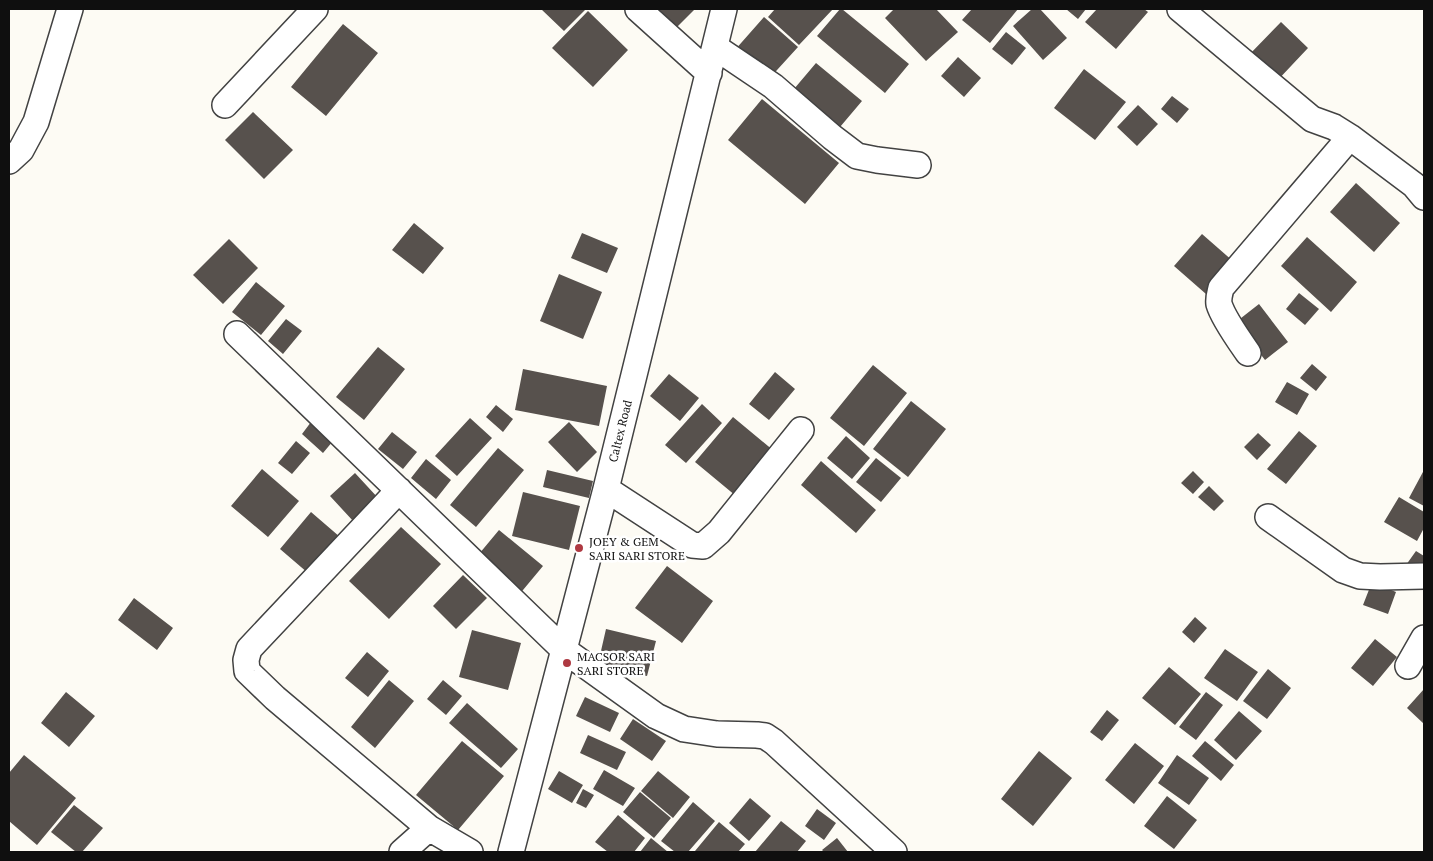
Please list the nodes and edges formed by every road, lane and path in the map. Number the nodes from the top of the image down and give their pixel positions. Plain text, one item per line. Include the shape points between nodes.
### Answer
1 (70, 9) edge
2 (315, 9) edge
3 (638, 9) edge
4 (724, 9) edge
5 (1180, 9) edge
6 (715, 47) junction
7 (708, 73) junction
8 (225, 105) dead end
9 (1350, 137) junction
10 (9, 161) edge
11 (918, 165) dead end
12 (1424, 198) edge
13 (237, 334) dead end
14 (1248, 353) dead end
15 (800, 430) dead end
16 (606, 489) junction
17 (399, 490) junction
18 (1268, 517) dead end
19 (1424, 576) edge
20 (1424, 638) edge
21 (564, 650) junction
22 (1408, 666) dead end
23 (429, 828) junction
24 (402, 852) edge
25 (470, 852) edge
26 (511, 852) edge
27 (894, 852) edge

1 - 10 street via 36,122 21,150
2 - 8 street
3 - 7 street
4 - 6 street, Caltex Road
5 - 9 street via 1312,119
6 - 7 street, Caltex Road
6 - 11 street via 773,86 856,156
7 - 16 street, Caltex Road
9 - 12 street via 1414,185
9 - 14 street via 1221,288 1219,304
13 - 17 street
15 - 16 street via 719,532 702,546 692,545
16 - 21 street, Caltex Road
17 - 21 street
17 - 23 street via 249,649 246,660 247,670 275,698
18 - 19 street via 1343,570 1360,576
20 - 22 street
21 - 26 street, Caltex Road
21 - 27 street via 656,716 684,729 765,736
23 - 24 street
23 - 25 street

